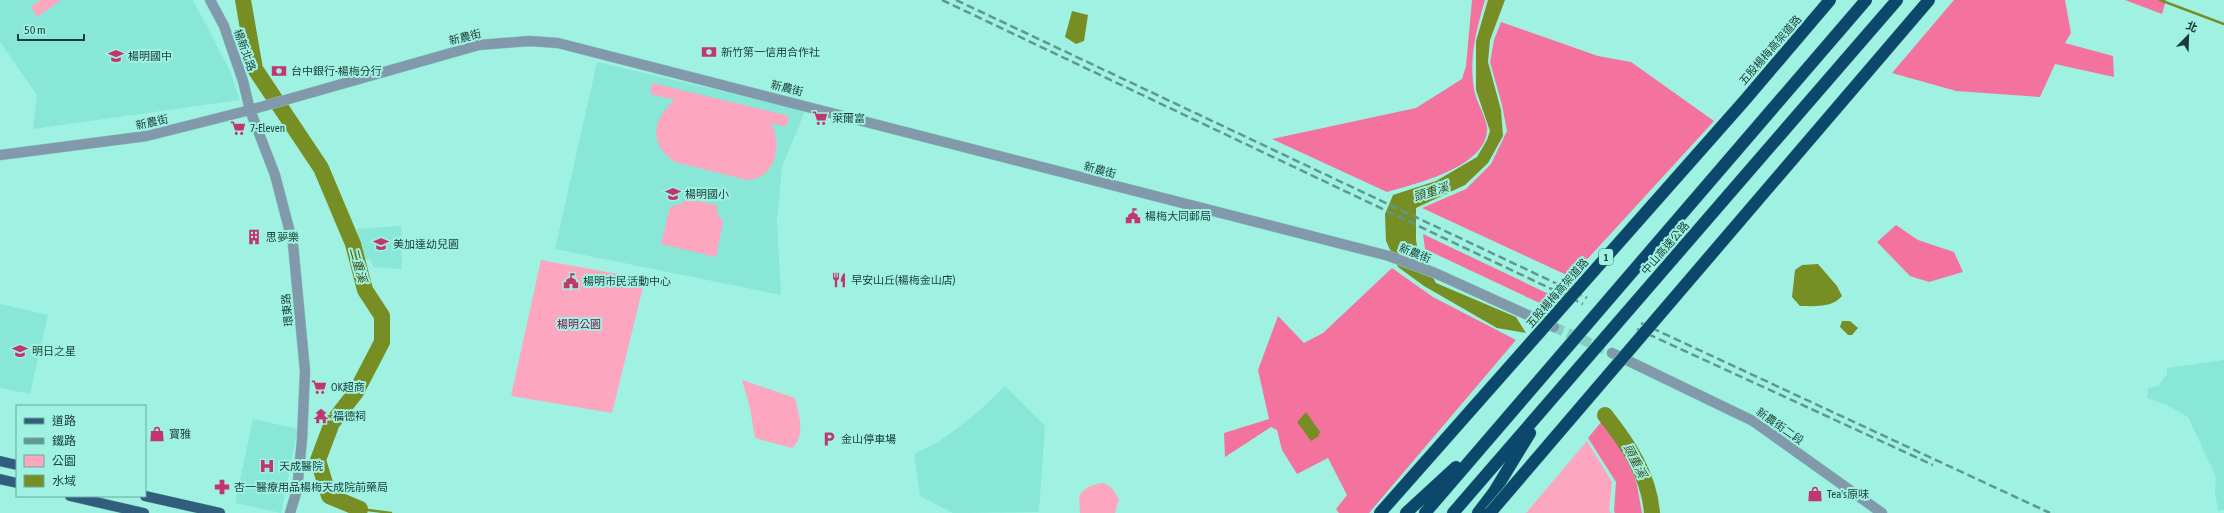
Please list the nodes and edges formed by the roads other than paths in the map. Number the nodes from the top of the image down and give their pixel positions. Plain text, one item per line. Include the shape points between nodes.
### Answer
1 (210, 0) edge
2 (1830, 0) edge
3 (1866, 0) edge
4 (1897, 0) edge
5 (1929, 0) edge
6 (250, 110) junction
7 (0, 155) edge
8 (1554, 327) tunnel mouth
9 (1612, 353) tunnel mouth
10 (1546, 406) junction
11 (1495, 430) junction
12 (0, 461) edge
13 (16, 465) edge
14 (0, 479) edge
15 (16, 483) edge
16 (146, 496) edge
17 (74, 497) edge
18 (144, 513) edge
19 (220, 513) edge
20 (290, 513) edge
21 (1380, 513) edge
22 (1406, 513) edge
23 (1425, 513) edge
24 (1453, 513) edge
25 (1478, 513) edge
26 (1490, 513) edge
27 (1882, 513) edge

1 - 6 street, 楊新北路 via 224,26
2 - 21 highway, 五股楊梅高架道路 / 1, bridge
3 - 11 highway, 中山高速公路
4 - 10 highway, 中山高速公路
5 - 26 highway, bridge
6 - 7 street, 新農街 via 147,136
6 - 8 street, 新農街 via 479,45 529,41 558,43 812,106 1389,256 1434,273
6 - 20 street, 環東路 via 275,175 294,252 305,371 302,440 296,490
9 - 27 street, 新農街二段 via 1753,421
10 - 24 highway, 中山高速公路
10 - 25 highway via 1494,492
11 - 22 highway
11 - 23 highway, 中山高速公路
12 - 13 main road
14 - 15 main road
16 - 19 main road
17 - 18 main road

